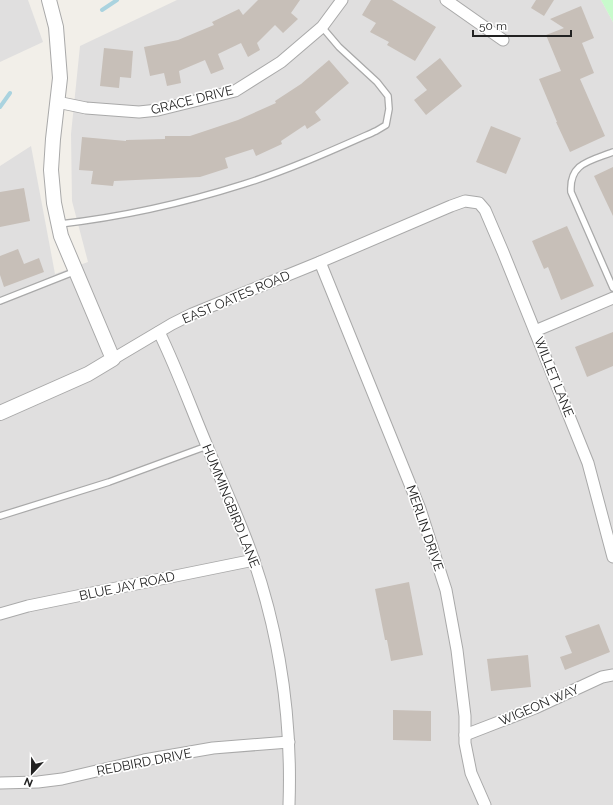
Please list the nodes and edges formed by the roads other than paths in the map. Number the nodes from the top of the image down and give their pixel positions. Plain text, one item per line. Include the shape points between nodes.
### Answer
1 (49, 0) edge
2 (342, 0) edge
3 (446, 0) edge
4 (322, 27) junction
5 (503, 40) dead end
6 (57, 102) junction
7 (613, 152) edge
8 (479, 203) joint
9 (59, 224) junction
10 (320, 262) junction
11 (76, 271) junction
12 (613, 288) edge
13 (613, 298) edge
14 (0, 301) edge
15 (535, 331) junction
16 (159, 332) junction
17 (113, 359) junction
18 (0, 413) edge
19 (207, 446) junction
20 (0, 516) edge
21 (613, 557) edge
22 (254, 560) junction
23 (0, 614) edge
24 (613, 675) edge
25 (465, 735) junction
26 (289, 742) junction
27 (0, 783) edge
28 (289, 805) edge
29 (485, 805) edge

1 - 6 street via 56,27 59,57
2 - 4 street, GRACE DRIVE
3 - 5 street
4 - 6 street, GRACE DRIVE via 282,62 235,90 158,110 139,112 86,108
4 - 9 lane via 388,96 386,125 307,161 244,184 103,219
6 - 9 street via 51,170
7 - 12 lane via 581,165 573,173 570,181 571,192
8 - 10 street, EAST OATES ROAD via 465,201 451,206
8 - 15 street, WILLET LANE via 485,210
9 - 11 street via 61,236
10 - 16 street, EAST OATES ROAD via 192,314
10 - 25 street, MERLIN DRIVE via 420,509 446,590 465,716
11 - 14 lane
11 - 17 street
13 - 15 street
15 - 21 street, WILLET LANE via 588,463
16 - 17 street, EAST OATES ROAD
16 - 19 street, HUMMINGBIRD LANE via 176,366
17 - 18 street, EAST OATES ROAD via 88,374
19 - 20 lane via 109,482
19 - 22 street, HUMMINGBIRD LANE
22 - 23 street, BLUE JAY ROAD via 28,606
22 - 26 street, HUMMINGBIRD LANE via 272,620 279,656 288,716
24 - 25 street, WIGEON WAY via 602,677 535,708
25 - 29 street, MERLIN DRIVE via 471,773
26 - 27 street, REDBIRD DRIVE via 213,748 144,760 62,779
26 - 28 street, HUMMINGBIRD LANE

